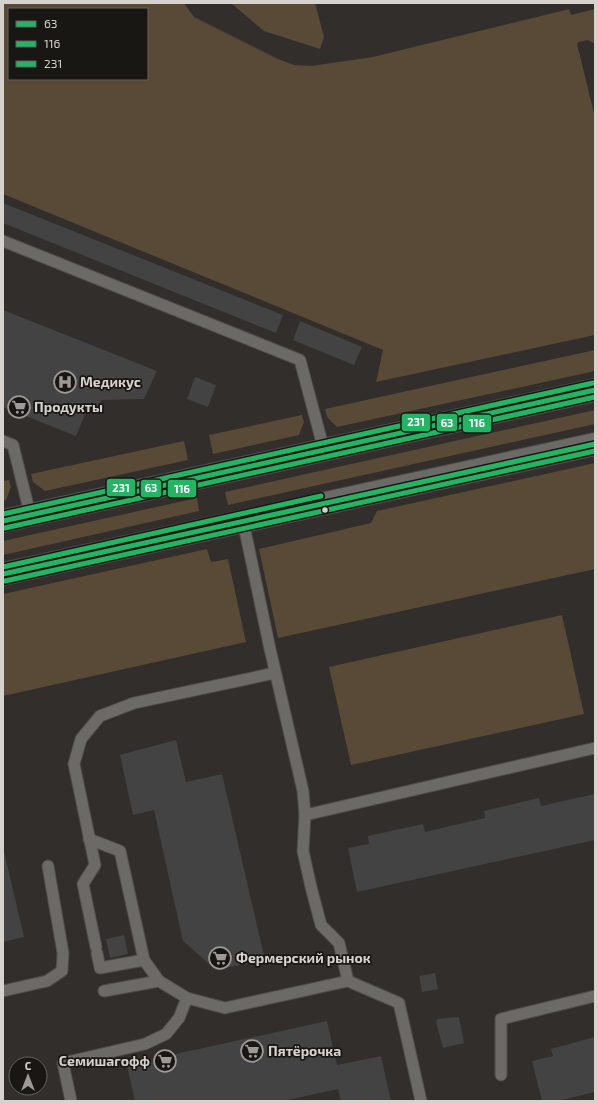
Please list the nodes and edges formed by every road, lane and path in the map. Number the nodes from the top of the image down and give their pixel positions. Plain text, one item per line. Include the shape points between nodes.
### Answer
1 (3, 241) edge
2 (595, 390) edge
3 (3, 440) edge
4 (595, 444) edge
5 (324, 450) junction
6 (30, 514) junction
7 (243, 520) junction
8 (3, 521) edge
9 (3, 574) edge
10 (275, 673) junction
11 (595, 748) edge
12 (305, 815) junction
13 (89, 839) junction
14 (48, 866) dead end
15 (144, 960) junction
16 (159, 981) junction
17 (348, 981) junction
18 (3, 991) edge
19 (104, 991) dead end
20 (595, 996) edge
21 (188, 998) junction
22 (501, 1075) dead end
23 (71, 1101) edge
24 (421, 1101) edge

1 - 5 lane via 300,360
2 - 5 street
3 - 6 lane via 13,445
4 - 7 street
5 - 6 street
6 - 8 street
7 - 9 street
7 - 10 lane
10 - 12 lane via 303,791
10 - 13 lane via 134,703 100,716 81,739 74,764
11 - 12 lane
12 - 17 lane via 303,851 320,925 339,943
13 - 15 lane via 120,851
13 - 15 lane via 95,865 83,884 100,968
14 - 18 lane via 63,953 62,971 47,981
15 - 16 lane
16 - 19 lane
16 - 21 lane
17 - 21 lane via 225,1008
17 - 24 lane via 399,1003
20 - 22 lane via 501,1019
21 - 23 lane via 179,1018 166,1034 145,1044 63,1063

